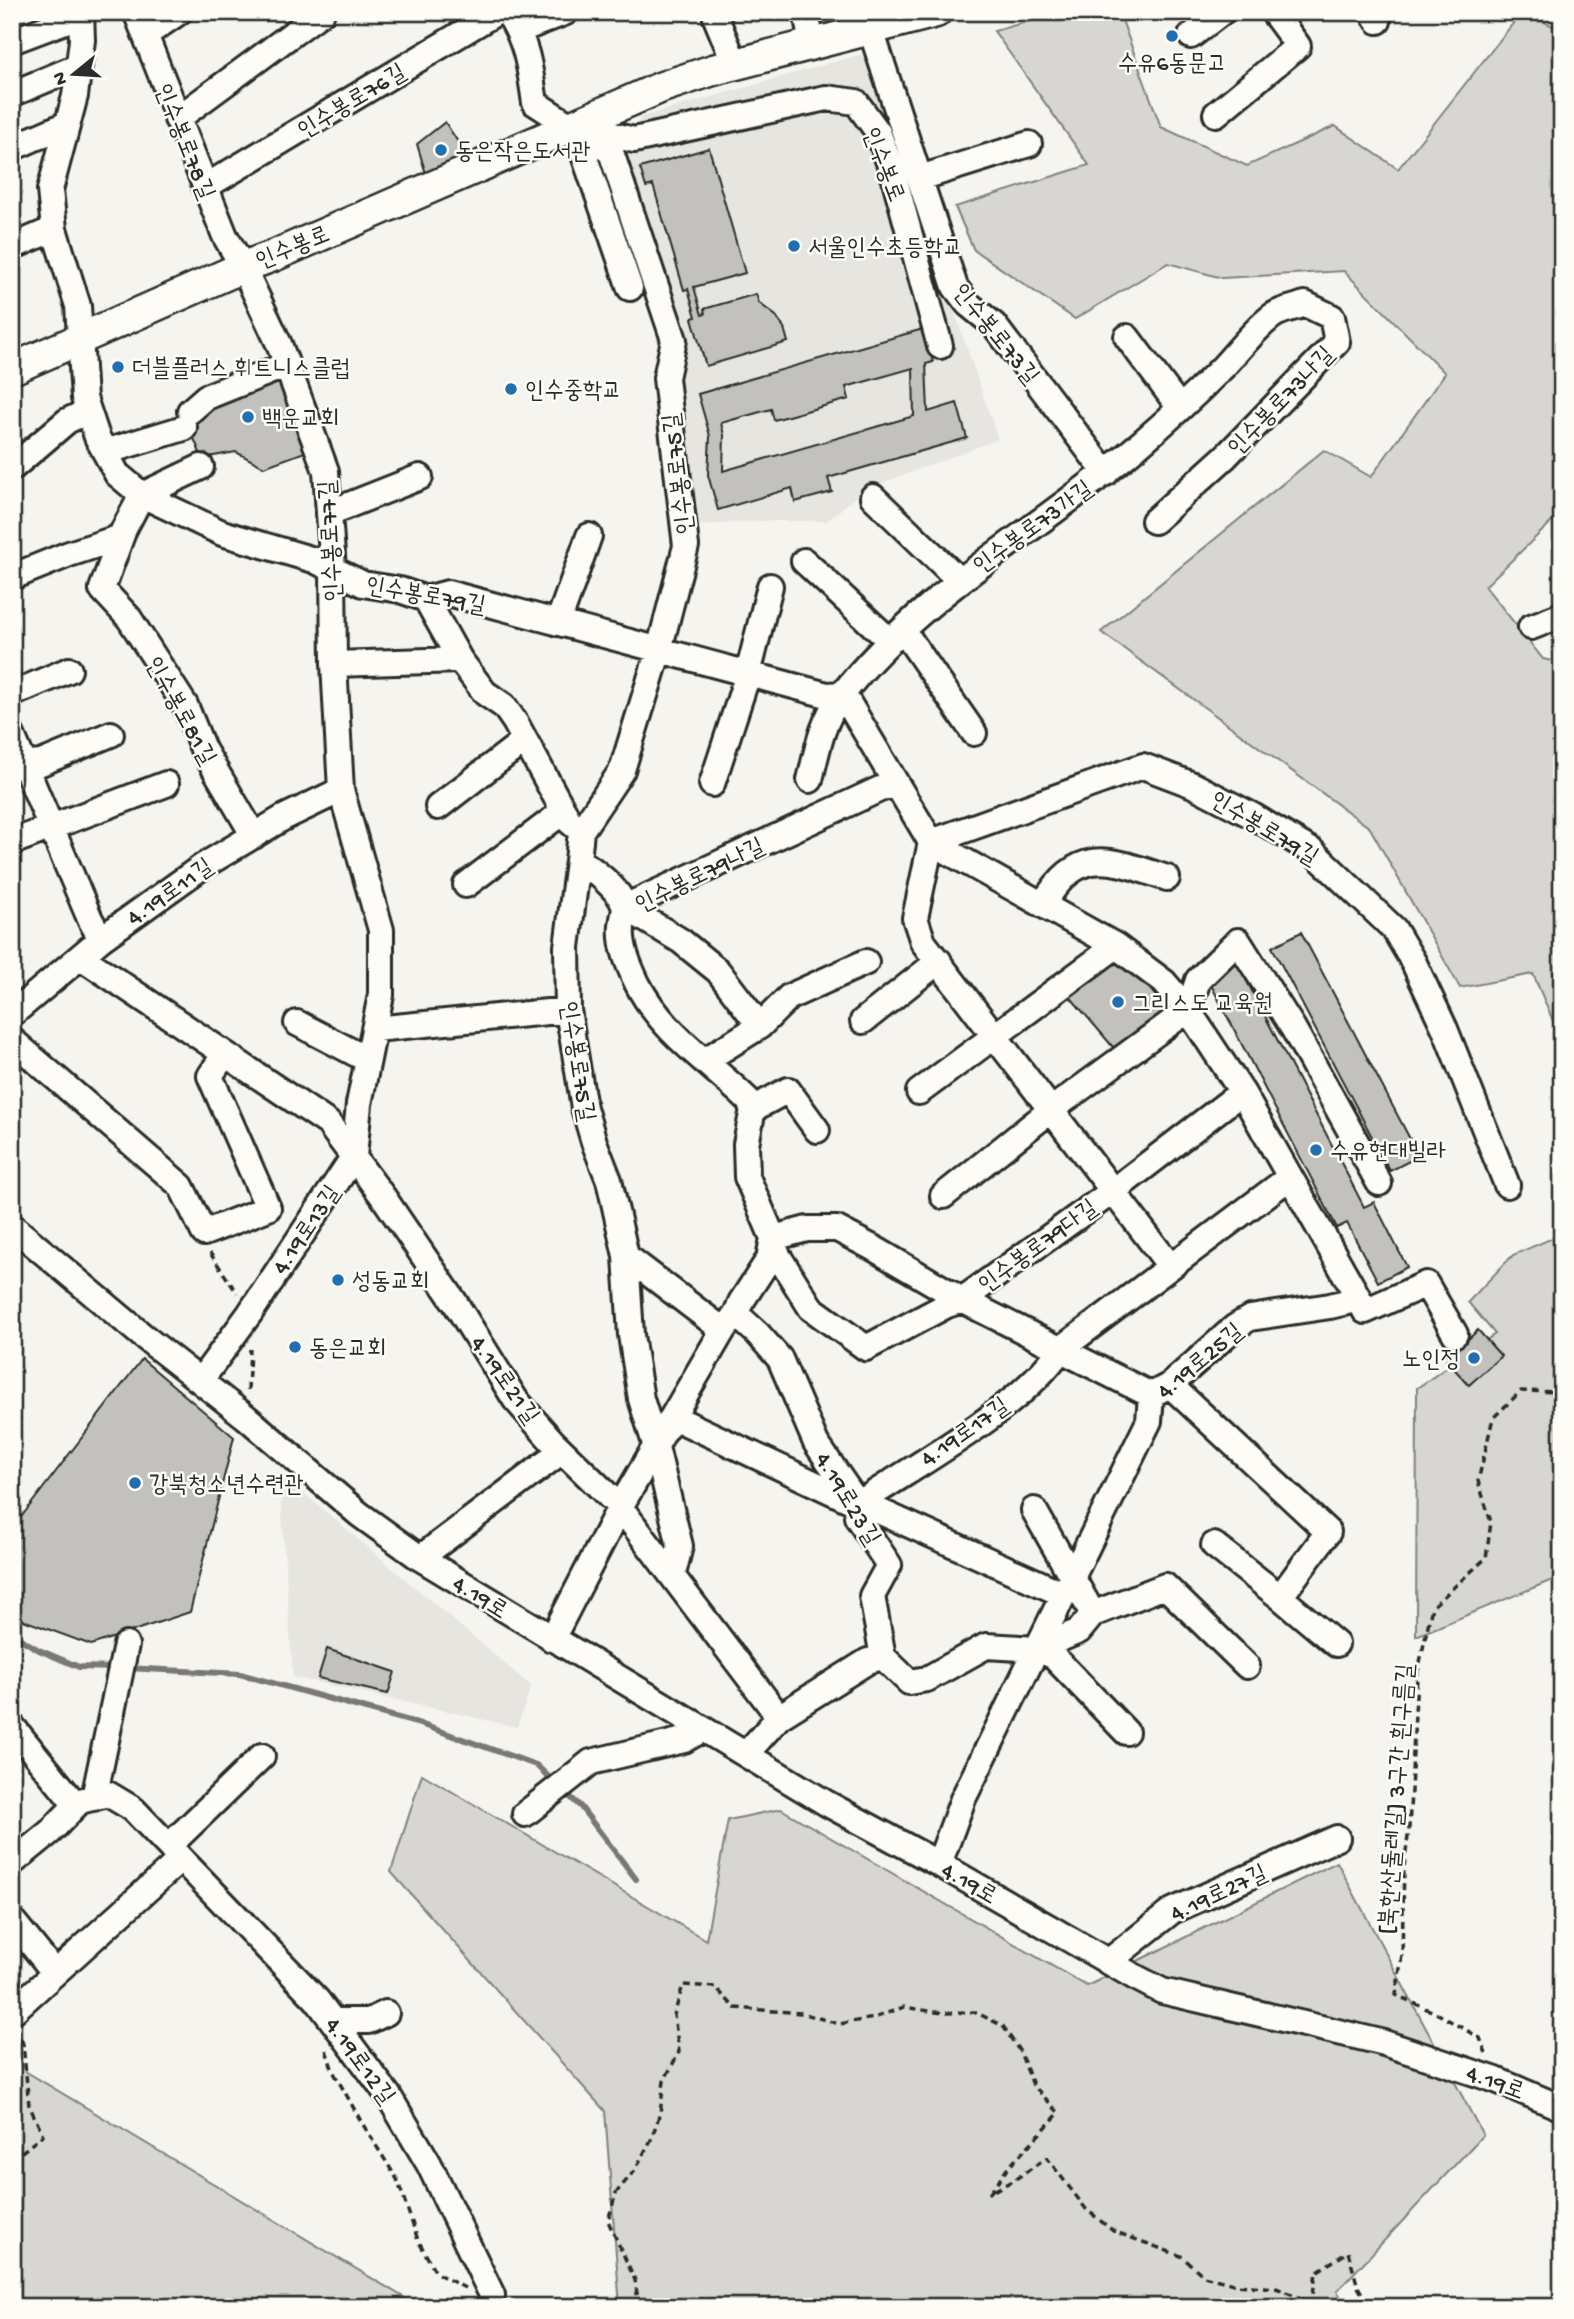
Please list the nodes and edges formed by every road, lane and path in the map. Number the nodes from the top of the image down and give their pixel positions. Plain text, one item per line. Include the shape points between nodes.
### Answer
1 (136, 12) edge
2 (179, 12) edge
3 (322, 12) edge
4 (497, 12) edge
5 (566, 12) edge
6 (717, 12) edge
7 (806, 12) edge
8 (936, 12) edge
9 (1222, 12) edge
10 (1273, 12) edge
11 (81, 13) edge
12 (513, 21) edge
13 (871, 30) junction
14 (145, 35) junction
15 (1191, 36) dead end
16 (12, 41) edge
17 (812, 45) junction
18 (736, 64) junction
19 (79, 66) junction
20 (12, 94) edge
21 (1216, 114) dead end
22 (177, 119) junction
23 (67, 124) junction
24 (574, 126) junction
25 (1029, 144) dead end
26 (12, 148) edge
27 (920, 178) junction
28 (205, 187) junction
29 (54, 229) junction
30 (12, 247) edge
31 (243, 267) junction
32 (630, 288) dead end
33 (1127, 337) dead end
34 (82, 339) junction
35 (940, 346) dead end
36 (286, 365) junction
37 (12, 369) edge
38 (1180, 408) junction
39 (88, 411) junction
40 (105, 452) junction
41 (201, 467) dead end
42 (12, 468) edge
43 (1106, 472) junction
44 (420, 477) dead end
45 (142, 495) junction
46 (873, 497) dead end
47 (329, 513) junction
48 (1153, 521) dead end
49 (589, 536) dead end
50 (121, 537) junction
51 (804, 561) dead end
52 (333, 569) junction
53 (12, 577) edge
54 (959, 580) junction
55 (770, 586) dead end
56 (426, 599) junction
57 (1562, 615) edge
58 (558, 623) junction
59 (1531, 626) dead end
60 (897, 635) junction
61 (659, 650) junction
62 (460, 660) junction
63 (334, 664) junction
64 (69, 670) dead end
65 (748, 674) junction
66 (12, 694) edge
67 (843, 694) junction
68 (974, 733) dead end
69 (111, 734) dead end
70 (12, 735) edge
71 (525, 740) junction
72 (19, 766) edge
73 (810, 780) dead end
74 (712, 784) dead end
75 (896, 784) junction
76 (166, 785) dead end
77 (341, 790) junction
78 (438, 807) dead end
79 (564, 811) junction
80 (51, 826) junction
81 (581, 831) junction
82 (254, 836) junction
83 (12, 842) edge
84 (931, 842) junction
85 (578, 861) junction
86 (1167, 878) dead end
87 (466, 885) dead end
88 (1042, 904) junction
89 (625, 907) junction
90 (101, 939) junction
91 (1116, 946) junction
92 (81, 957) junction
93 (866, 961) dead end
94 (939, 961) junction
95 (568, 1010) junction
96 (1188, 1010) junction
97 (12, 1014) edge
98 (863, 1021) dead end
99 (297, 1023) dead end
100 (761, 1026) junction
101 (374, 1029) junction
102 (995, 1038) junction
103 (12, 1040) edge
104 (224, 1055) junction
105 (368, 1060) junction
106 (704, 1061) junction
107 (919, 1092) dead end
108 (1242, 1092) junction
109 (753, 1109) junction
110 (1051, 1110) junction
111 (817, 1130) dead end
112 (354, 1156) junction
113 (1290, 1177) junction
114 (1379, 1183) dead end
115 (1507, 1185) dead end
116 (1113, 1191) junction
117 (943, 1196) dead end
118 (12, 1226) edge
119 (773, 1238) junction
120 (626, 1256) junction
121 (1170, 1266) junction
122 (1359, 1299) junction
123 (962, 1300) junction
124 (729, 1322) junction
125 (1455, 1334) dead end
126 (1061, 1349) junction
127 (201, 1380) junction
128 (1160, 1390) junction
129 (1562, 1392) edge
130 (673, 1417) junction
131 (656, 1447) junction
132 (562, 1451) junction
133 (858, 1504) junction
134 (620, 1507) junction
135 (1034, 1510) dead end
136 (1214, 1545) dead end
137 (420, 1558) junction
138 (673, 1574) junction
139 (1067, 1586) junction
140 (1280, 1597) junction
141 (1093, 1614) junction
142 (552, 1639) junction
143 (1336, 1644) dead end
144 (126, 1645) dead end
145 (1037, 1649) junction
146 (883, 1657) junction
147 (1247, 1666) dead end
148 (779, 1717) junction
149 (12, 1726) edge
150 (703, 1729) junction
151 (1126, 1732) dead end
152 (746, 1754) junction
153 (262, 1756) dead end
154 (85, 1801) junction
155 (525, 1814) dead end
156 (1337, 1838) dead end
157 (175, 1852) junction
158 (12, 1863) edge
159 (939, 1864) junction
160 (12, 1920) edge
161 (1108, 1962) junction
162 (54, 1972) junction
163 (386, 2013) dead end
164 (14, 2017) edge
165 (333, 2021) junction
166 (324, 2046) dead end
167 (1496, 2080) junction
168 (1562, 2108) edge
169 (12, 2160) edge
170 (465, 2288) dead end
171 (492, 2295) dead end
172 (639, 2307) edge
173 (1370, 2307) edge

1 - 14 street, 인수봉로78길
2 - 14 street
3 - 22 street
4 - 28 street, 인수봉로76길
5 - 12 street
6 - 18 street
7 - 17 street
8 - 13 main road, 인수봉로
9 - 15 street
10 - 21 street via 1298,46
11 - 16 street
11 - 19 street, 인수봉로79길
12 - 24 street via 529,62 535,103
13 - 17 main road, 인수봉로
13 - 27 street, 인수봉로73길
14 - 22 street, 인수봉로78길
17 - 18 main road, 인수봉로
18 - 24 main road, 인수봉로 via 662,87
19 - 20 street
19 - 23 street, 인수봉로79길
22 - 28 street, 인수봉로78길
23 - 26 street
23 - 29 street, 인수봉로79길 via 50,190
24 - 31 main road, 인수봉로
24 - 32 street
24 - 35 street, 인수봉로 via 634,140 826,98 856,102 878,132 893,173
24 - 61 street, 인수봉로75길 via 611,152 674,340 666,378 686,545
25 - 27 street
27 - 43 street, 인수봉로73길 via 955,287 994,325
28 - 31 street, 인수봉로78길
29 - 30 street
29 - 34 street, 인수봉로79길 via 78,306
31 - 34 main road, 인수봉로
31 - 36 street, 인수봉로77길
33 - 38 street
34 - 37 main road, 인수봉로
34 - 39 street, 인수봉로79길
36 - 40 street via 206,397 187,419
36 - 47 street, 인수봉로77길 via 326,471
38 - 43 street, 인수봉로73나길
38 - 48 street, 인수봉로73나길 via 1272,316 1306,304 1332,317 1337,342 1226,456
39 - 40 street, 인수봉로79길
39 - 42 street via 67,421
40 - 45 street, 인수봉로79길 via 117,474
41 - 45 street
43 - 54 street, 인수봉로73가길
44 - 47 street
45 - 50 street
45 - 52 street, 인수봉로79길 via 222,533
46 - 54 street, 인수봉로73가길
47 - 52 street, 인수봉로77길
49 - 58 street
50 - 53 street
50 - 82 street, 인수봉로81길 via 102,589 129,618 185,705 203,749
51 - 60 street
52 - 56 street, 인수봉로79길 via 363,584
52 - 63 street, 인수봉로77길
54 - 60 street, 인수봉로73가길
55 - 65 street
56 - 58 street, 인수봉로79길 via 448,593
56 - 62 street
57 - 59 street
58 - 61 street, 인수봉로79길
60 - 67 street, 인수봉로73가길
60 - 68 street
61 - 65 street, 인수봉로79길
61 - 81 street, 인수봉로75길 via 622,769
62 - 63 street
62 - 71 street via 485,693 504,706
63 - 77 street, 인수봉로77길
64 - 66 street
65 - 67 street, 인수봉로79길 via 827,695
65 - 74 street
67 - 73 street via 823,728
67 - 75 street
69 - 72 street via 41,763
70 - 72 street
71 - 78 street
71 - 79 street
72 - 80 street
75 - 84 street
75 - 89 street, 인수봉로79나길
76 - 80 street, 인수봉로81길
77 - 82 street, 4.19로11길
77 - 101 street, 4.19로13길 via 381,930 381,995
79 - 81 street
79 - 87 street
80 - 83 street, 인수봉로81길
80 - 90 street
81 - 85 street, 인수봉로75길
82 - 90 street, 4.19로11길 via 203,866
84 - 88 street
84 - 94 street, 인수봉로79다길 via 915,918 923,942
84 - 115 street, 인수봉로79길 via 1143,766 1193,785 1273,827 1312,851 1394,929 1445,1029
85 - 89 street via 618,894
85 - 95 street, 인수봉로75길 via 567,947
86 - 88 street via 1114,860 1082,864 1056,882
88 - 91 street
89 - 100 street, 인수봉로79나길 via 681,941 718,971
89 - 106 street via 624,948 638,986 667,1028
90 - 92 street, 4.19로11길
91 - 96 street via 1164,982
91 - 102 street
92 - 97 street, 4.19로11길
92 - 104 street, 4.19로21길
93 - 100 street via 789,998
94 - 98 street
94 - 102 street, 인수봉로79다길
95 - 101 street
95 - 120 street, 인수봉로75길 via 584,1108 609,1180
96 - 108 street
96 - 110 street
96 - 114 street via 1198,980 1238,941 1293,1028
99 - 105 street
100 - 106 street
101 - 105 street, 4.19로13길
102 - 107 street
102 - 110 street, 인수봉로79다길
103 - 104 street via 181,1186 204,1233 268,1208 210,1076
104 - 112 street, 4.19로21길 via 328,1123
105 - 112 street, 4.19로13길
106 - 109 street
108 - 113 street
108 - 116 street
109 - 111 street via 788,1090
109 - 119 street via 746,1144 747,1177
110 - 116 street, 인수봉로79다길
110 - 117 street
112 - 127 street, 4.19로13길
112 - 132 street, 4.19로21길 via 515,1399
113 - 121 street
113 - 122 street
116 - 121 street, 인수봉로79다길
116 - 123 street, 인수봉로79다길
118 - 127 street, 4.19로
119 - 123 street via 807,1229 837,1229
119 - 123 street via 777,1254 811,1308 866,1348
119 - 124 street via 769,1259
120 - 124 street
120 - 131 street, 인수봉로75길 via 637,1374
121 - 126 street
122 - 125 street, 4.19로25길 via 1365,1311 1426,1284
122 - 128 street, 4.19로25길 via 1250,1318
123 - 126 street
124 - 130 street
124 - 133 street, 4.19로23길 via 758,1334 780,1359 816,1443
126 - 128 street
126 - 133 street, 4.19로17길 via 1051,1364 987,1419
127 - 137 street, 4.19로 via 359,1514
128 - 139 street, 4.19로25길
128 - 140 street via 1328,1532
129 - 167 path, [북한산둘레길] 3구간 흰구름길 via 1521,1391 1493,1418 1478,1481 1492,1521 1486,1558 1432,1607 1414,1702 1402,1955 1396,1995 1480,2038
130 - 131 street
130 - 133 street
131 - 134 street
131 - 138 street via 680,1546
132 - 134 street, 4.19로21길
132 - 137 street, 4.19로
133 - 139 street
133 - 146 street, 4.19로23길 via 857,1517 889,1565 872,1596
134 - 138 street, 4.19로21길
134 - 142 street
135 - 139 street
136 - 140 street
137 - 142 street, 4.19로
138 - 148 street, 4.19로21길
139 - 141 street
139 - 145 street, 4.19로25길
140 - 143 street
141 - 145 street via 1079,1631
141 - 147 street via 1166,1586
142 - 150 street, 4.19로
144 - 154 street
145 - 146 street via 986,1646 927,1679 909,1682
145 - 151 street via 1053,1656
145 - 159 street, 4.19로25길 via 963,1798
146 - 148 street via 868,1661
148 - 152 street
149 - 154 street
150 - 152 street, 4.19로
150 - 155 street via 684,1741 592,1762
152 - 159 street, 4.19로
153 - 157 street
154 - 157 street, 4.19로12길 via 108,1794 133,1809
154 - 158 street
156 - 161 street, 4.19로27길 via 1172,1911
157 - 162 street
157 - 165 street, 4.19로12길
159 - 161 street, 4.19로
160 - 162 street
161 - 167 street, 4.19로 via 1163,1991 1381,2042
162 - 164 street
163 - 165 street via 369,2021
164 - 169 path via 23,2044 29,2105 43,2135
165 - 171 street, 4.19로12길 via 388,2095 429,2164
166 - 170 path via 339,2081 397,2179 418,2240 436,2273
167 - 168 street, 4.19로
172 - 173 path via 635,2280 608,2221 616,2193 635,2170 660,2113 664,2081 679,2052 674,2015 683,1985 715,1987 735,2008 802,2013 839,2024 904,2007 975,2012 1003,2026 1034,2085 1059,2113 990,2193 1047,2158 1086,2209 1113,2231 1181,2256 1204,2276 1237,2286 1276,2288 1312,2302 1316,2272 1348,2252 1358,2287

